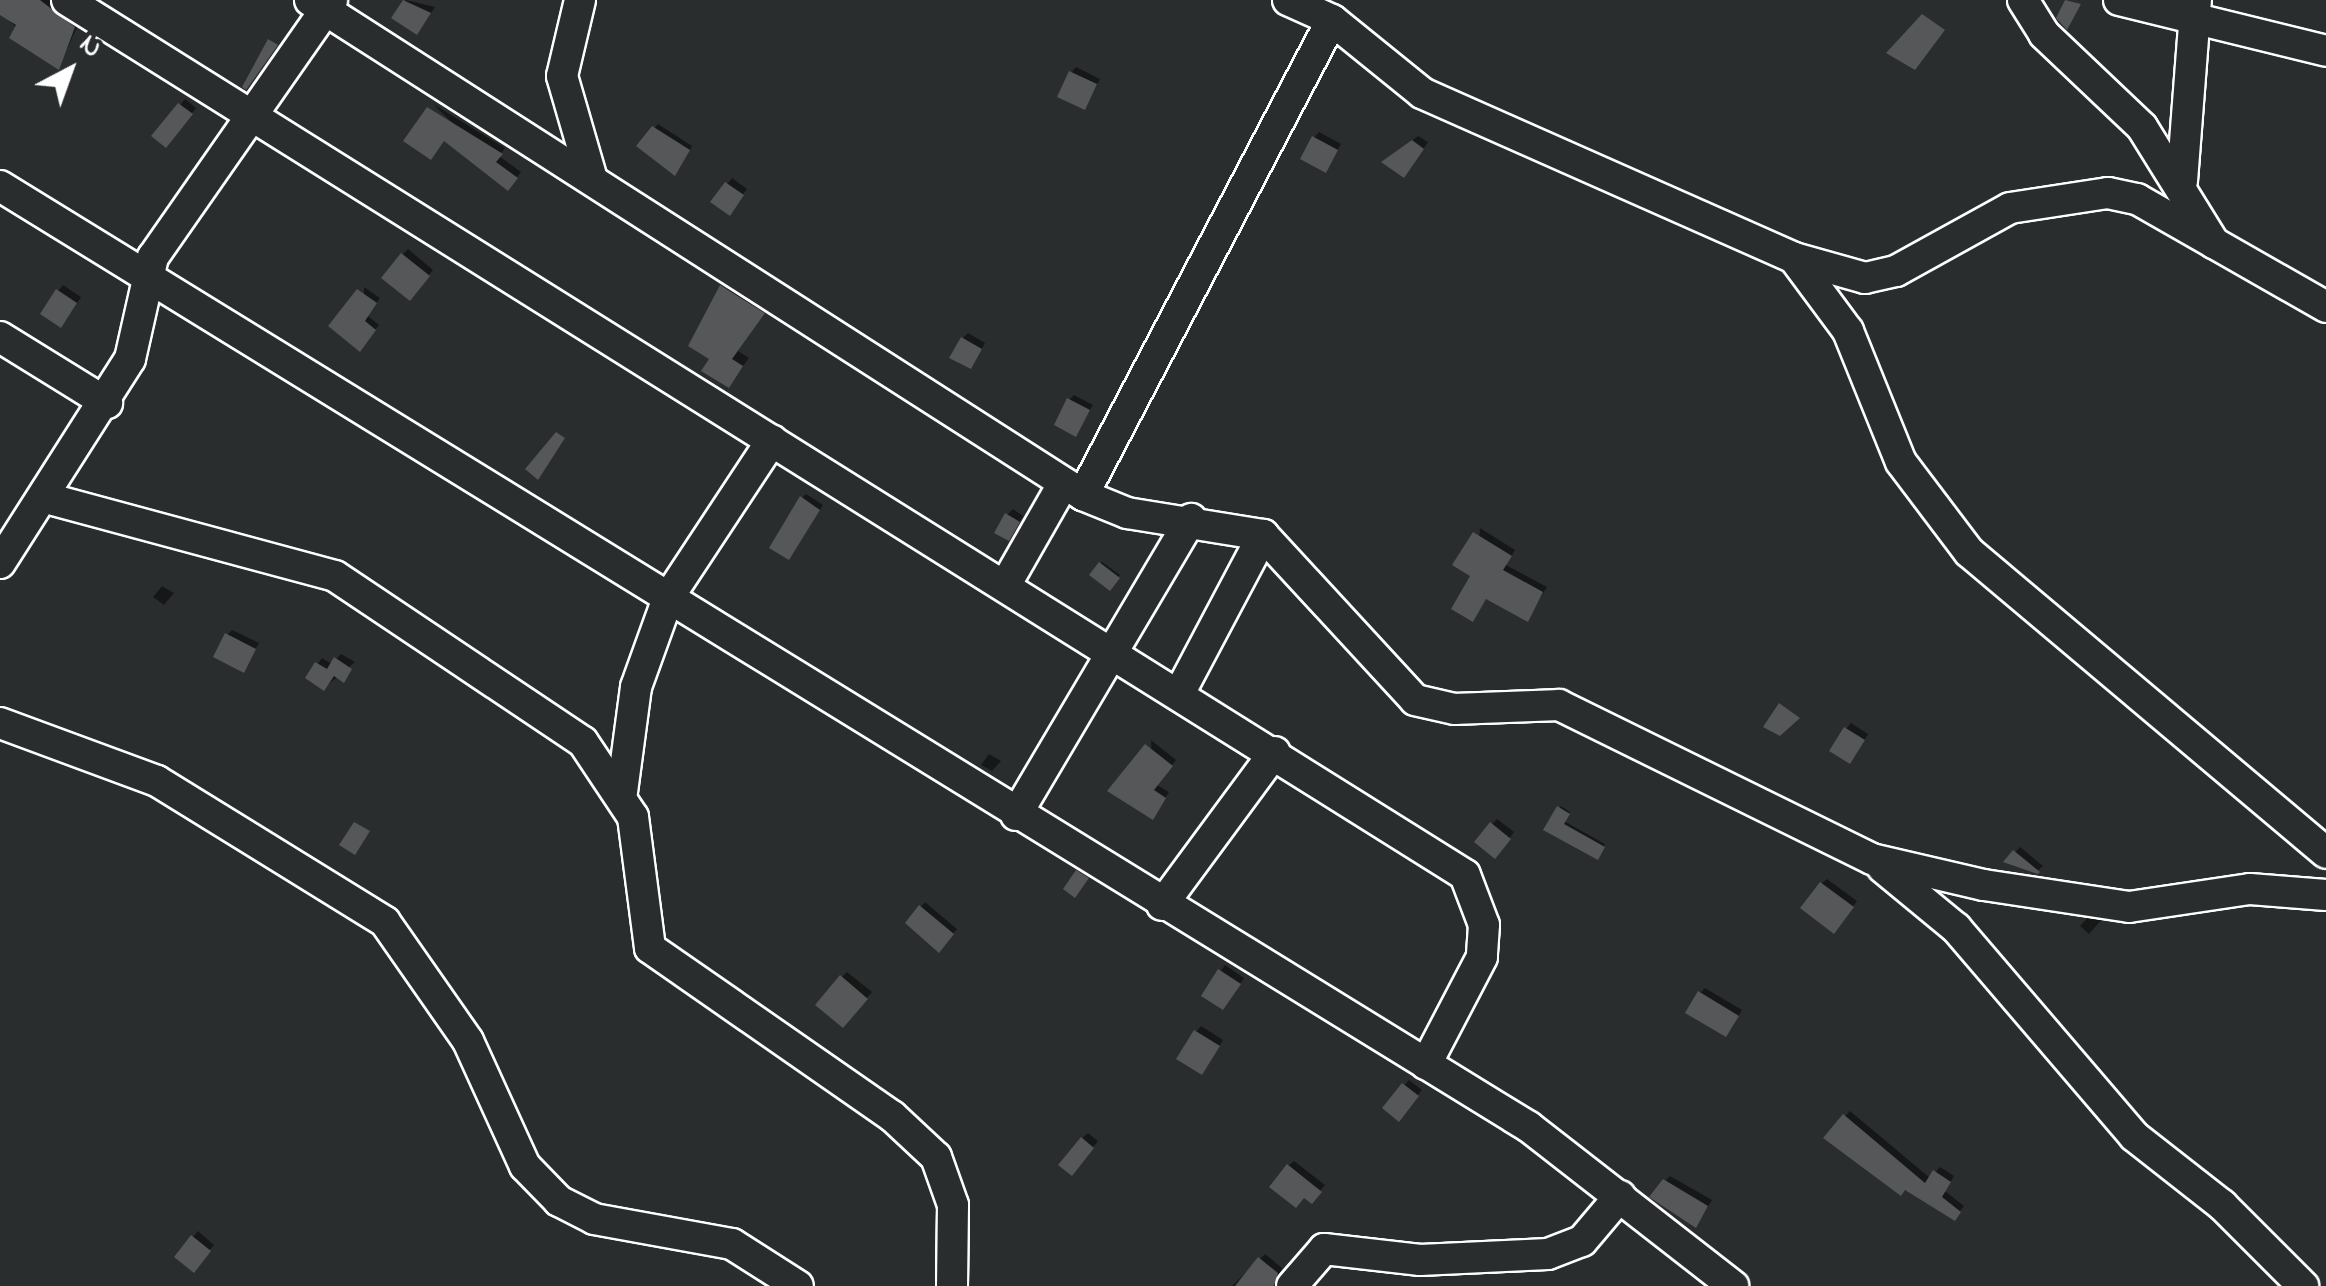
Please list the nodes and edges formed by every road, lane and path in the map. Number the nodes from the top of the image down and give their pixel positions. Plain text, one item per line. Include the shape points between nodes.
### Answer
1 (67, 0) edge
2 (580, 0) edge
3 (1288, 0) edge
4 (2023, 0) edge
5 (2119, 0) edge
6 (322, 3) edge
7 (2196, 11) edge
8 (1332, 20) junction
9 (2326, 51) edge
10 (253, 118) junction
11 (592, 176) junction
12 (0, 186) edge
13 (2184, 194) junction
14 (2217, 248) junction
15 (1794, 258) junction
16 (142, 281) junction
17 (2326, 306) edge
18 (0, 336) edge
19 (107, 403) junction
20 (772, 440) junction
21 (1073, 489) junction
22 (46, 498) junction
23 (1190, 518) junction
24 (1263, 534) junction
25 (0, 562) edge
26 (1006, 584) junction
27 (668, 598) junction
28 (1114, 651) junction
29 (1180, 692) junction
30 (0, 723) edge
31 (1276, 752) junction
32 (622, 792) junction
33 (1016, 815) junction
34 (2326, 853) edge
35 (1872, 859) junction
36 (2326, 895) edge
37 (1162, 906) junction
38 (1426, 1064) junction
39 (1620, 1196) junction
40 (798, 1286) edge
41 (952, 1286) edge
42 (1292, 1286) edge
43 (1733, 1286) edge
44 (2302, 1286) edge

1 - 10 street
2 - 11 street via 562,76
3 - 8 street
4 - 13 street via 2044,34 2142,127
5 - 7 street
6 - 10 street
6 - 11 street
7 - 9 street
7 - 13 street via 2179,146
8 - 15 street via 1422,93
8 - 21 street
10 - 16 street
10 - 20 street
11 - 21 street
12 - 16 street
13 - 14 street
14 - 15 street via 2136,199 2078,192 2010,208 1896,272 1865,278
14 - 17 street
15 - 34 street via 1848,330 1900,462 1970,552
16 - 19 street via 136,343
16 - 27 street
18 - 19 street
19 - 22 street
20 - 26 street
20 - 27 street
21 - 23 street via 1127,512
21 - 26 street
22 - 25 street
22 - 32 street via 335,576 510,687 583,742
23 - 24 street
23 - 28 street
24 - 29 street
24 - 35 street via 1415,700 1455,709 1560,705
26 - 28 street
27 - 32 street via 636,687
27 - 33 street
28 - 29 street
28 - 33 street
29 - 31 street
30 - 40 street via 158,781 384,922 468,1041 525,1166 560,1201 594,1218 732,1244
31 - 37 street
31 - 38 street via 1465,874 1478,899 1482,957
32 - 41 street via 650,948 892,1116 936,1157 953,1205
33 - 37 street
35 - 36 street via 2129,907 2250,889
35 - 44 street via 1956,928 2134,1136 2222,1205
37 - 38 street
38 - 39 street
39 - 42 street via 1582,1242 1548,1254 1420,1260 1324,1249
39 - 43 street

